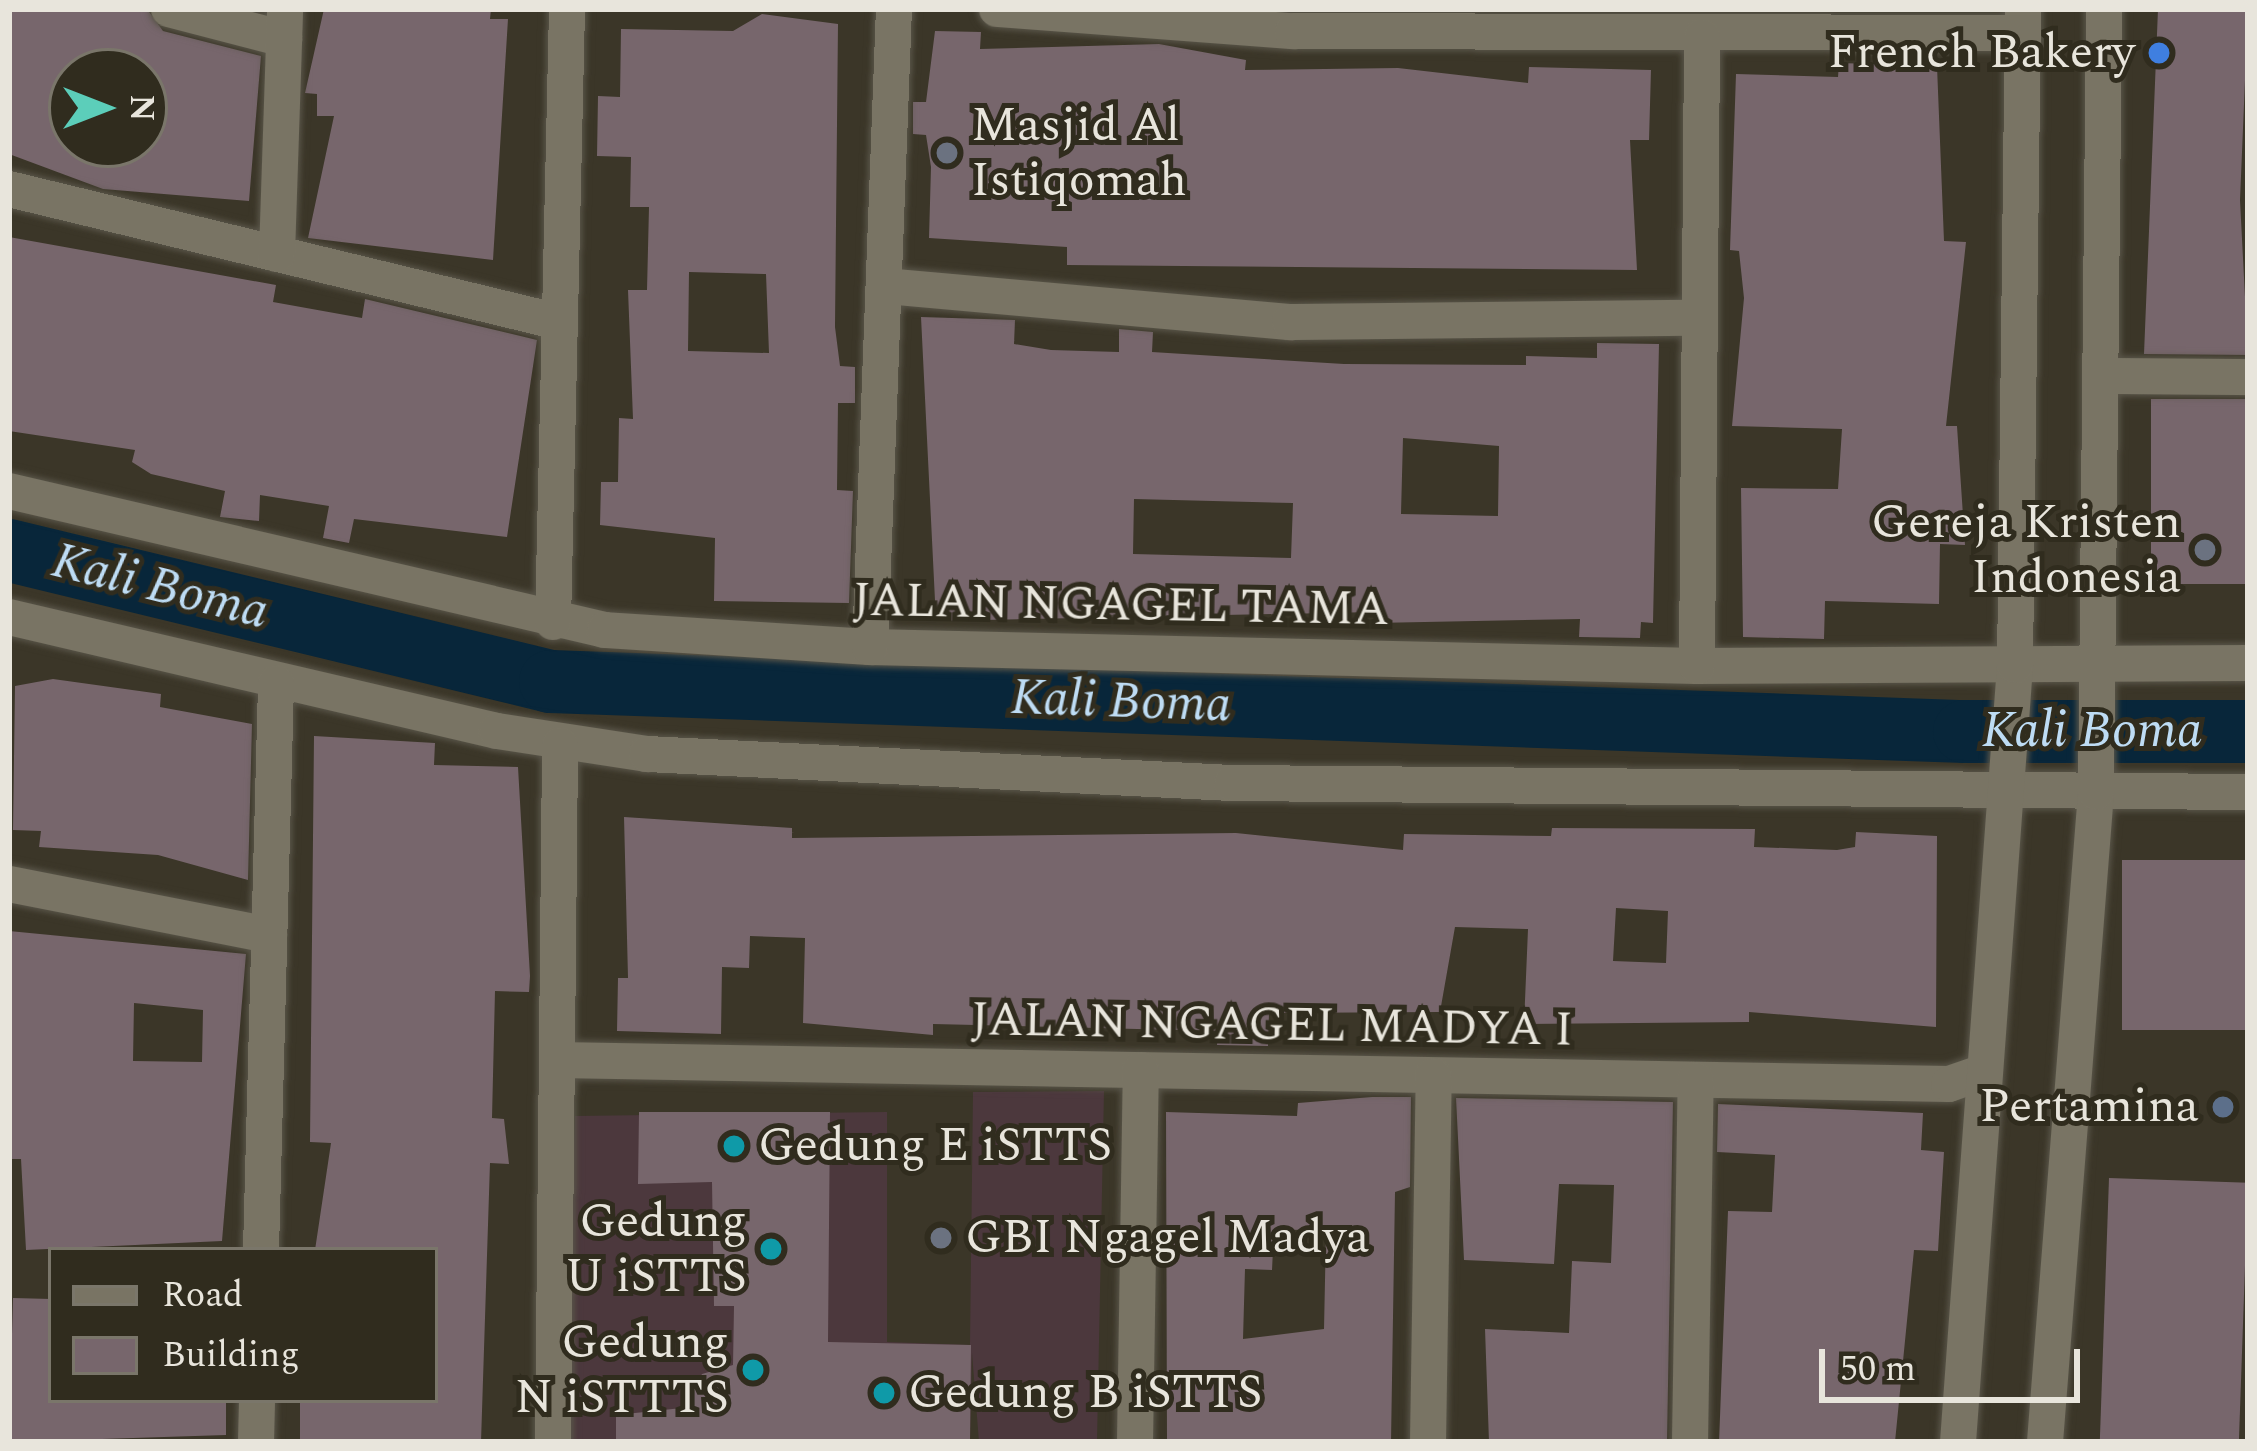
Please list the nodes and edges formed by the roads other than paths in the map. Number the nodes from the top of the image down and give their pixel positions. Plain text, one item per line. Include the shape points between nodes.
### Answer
1 (169, 9) edge
2 (567, 9) edge
3 (894, 9) edge
4 (997, 9) edge
5 (2104, 9) edge
6 (2023, 21) edge
7 (284, 24) edge
8 (1702, 37) junction
9 (9, 189) edge
10 (277, 254) junction
11 (885, 286) junction
12 (1695, 318) junction
13 (559, 322) junction
14 (2102, 376) junction
15 (2248, 377) edge
16 (9, 491) edge
17 (9, 617) edge
18 (554, 622) junction
19 (870, 647) junction
20 (2248, 663) edge
21 (1697, 666) junction
22 (2014, 680) junction
23 (2098, 681) junction
24 (276, 683) junction
25 (560, 745) junction
26 (2096, 782) junction
27 (2008, 783) junction
28 (2248, 792) edge
29 (9, 884) edge
30 (269, 935) junction
31 (557, 1060) junction
32 (1141, 1070) junction
33 (1983, 1072) junction
34 (1434, 1076) junction
35 (1696, 1080) junction
36 (261, 1247) edge
37 (257, 1403) edge
38 (256, 1442) edge
39 (553, 1442) edge
40 (1135, 1442) edge
41 (1428, 1442) edge
42 (1690, 1442) edge
43 (1958, 1442) edge
44 (2045, 1442) edge

1 - 7 street
2 - 13 street
3 - 11 street
4 - 8 street via 1280,31
5 - 14 street
6 - 8 street
6 - 22 street
7 - 10 street
8 - 12 street
9 - 10 street
10 - 13 street
11 - 12 street via 1272,321
11 - 19 street
12 - 21 street
13 - 18 street
14 - 15 street
14 - 23 street
16 - 18 street, JALAN NGAGEL TAMA
17 - 24 street
18 - 19 street, JALAN NGAGEL TAMA
19 - 21 street, JALAN NGAGEL TAMA
20 - 23 street, JALAN NGAGEL TAMA
21 - 22 street, JALAN NGAGEL TAMA
22 - 23 street, JALAN NGAGEL TAMA
22 - 27 street
23 - 26 street
24 - 25 street
24 - 30 street
25 - 27 street via 1232,783
25 - 31 street
26 - 27 street
26 - 28 street
26 - 44 street
27 - 33 street
29 - 30 street
30 - 36 street
31 - 32 street, JALAN NGAGEL MADYA I
31 - 39 street
32 - 34 street, JALAN NGAGEL MADYA I
32 - 40 street
33 - 35 street, JALAN NGAGEL MADYA I via 1949,1084
33 - 43 street
34 - 35 street, JALAN NGAGEL MADYA I
34 - 41 street
35 - 42 street
37 - 38 street

